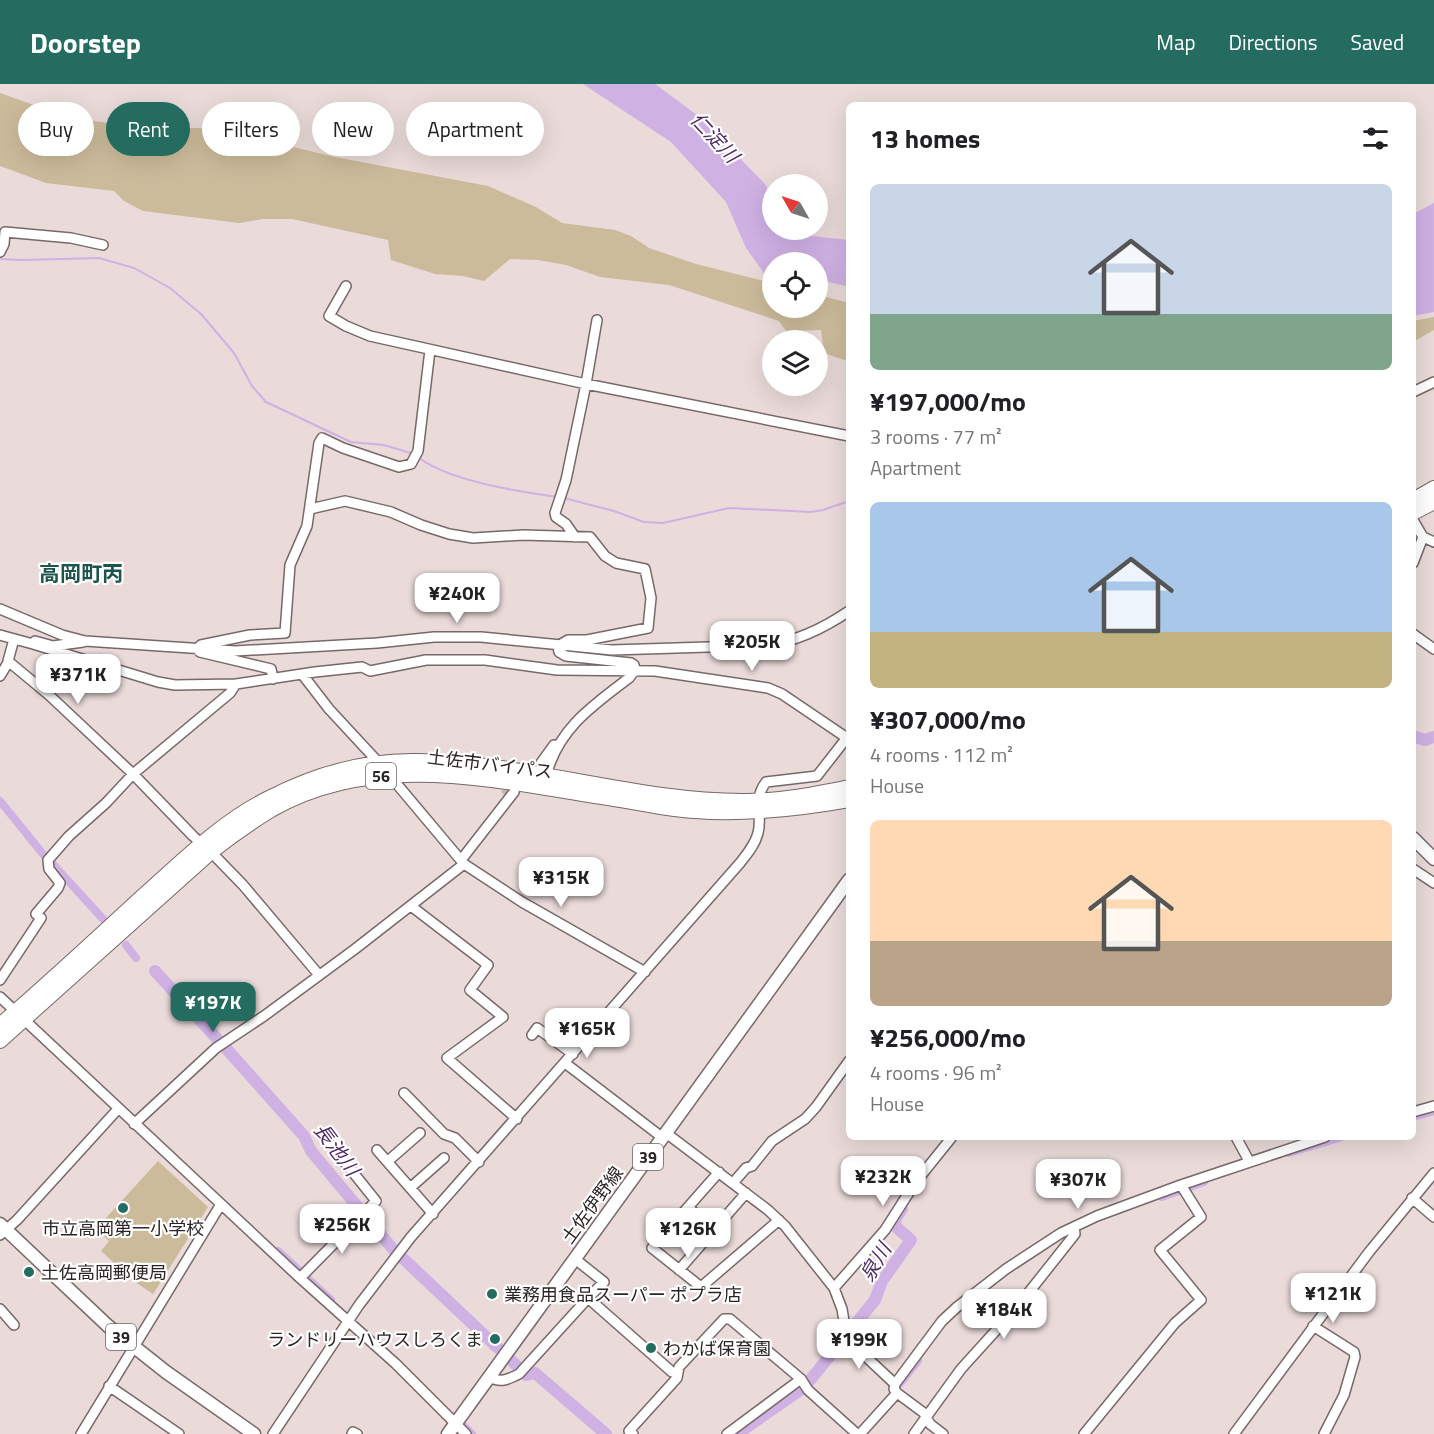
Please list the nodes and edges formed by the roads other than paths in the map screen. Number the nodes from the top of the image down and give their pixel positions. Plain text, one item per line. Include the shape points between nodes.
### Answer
1 (103, 245) dead end
2 (0, 252) edge
3 (346, 286) dead end
4 (597, 320) dead end
5 (430, 350) junction
6 (1434, 382) edge
7 (586, 384) junction
8 (1416, 391) edge
9 (846, 435) edge
10 (1434, 488) edge
11 (1416, 498) edge
12 (1434, 502) edge
13 (310, 509) junction
14 (1416, 511) edge
15 (1416, 525) edge
16 (575, 537) junction
17 (1423, 537) junction
18 (1434, 542) edge
19 (1416, 555) edge
20 (0, 609) edge
21 (846, 613) edge
22 (0, 635) edge
23 (1416, 636) edge
24 (14, 639) junction
25 (85, 641) junction
26 (33, 644) junction
27 (558, 646) junction
28 (197, 649) junction
29 (1434, 649) edge
30 (9, 661) junction
31 (635, 670) junction
32 (302, 674) junction
33 (0, 676) edge
34 (273, 679) junction
35 (236, 684) junction
36 (575, 721) junction
37 (846, 735) edge
38 (846, 739) edge
39 (543, 769) junction
40 (384, 770) junction
41 (134, 774) junction
42 (516, 784) junction
43 (846, 788) edge
44 (504, 795) tunnel mouth
45 (846, 800) edge
46 (758, 807) junction
47 (477, 841) junction
48 (1416, 841) edge
49 (206, 848) junction
50 (1434, 859) edge
51 (462, 862) junction
52 (1416, 871) edge
53 (1434, 883) edge
54 (846, 886) edge
55 (411, 906) junction
56 (645, 972) junction
57 (319, 975) junction
58 (0, 980) edge
59 (0, 997) edge
60 (19, 1016) junction
61 (0, 1025) edge
62 (532, 1035) dead end
63 (0, 1041) edge
64 (573, 1054) junction
65 (565, 1063) junction
66 (846, 1065) edge
67 (404, 1093) dead end
68 (1434, 1106) edge
69 (118, 1109) junction
70 (1416, 1111) edge
71 (517, 1119) junction
72 (134, 1124) junction
73 (420, 1133) dead end
74 (664, 1136) junction
75 (327, 1140) dead end
76 (950, 1140) edge
77 (1238, 1140) edge
78 (1315, 1140) edge
79 (377, 1150) dead end
80 (444, 1158) dead end
81 (388, 1161) junction
82 (1249, 1161) junction
83 (479, 1162) junction
84 (719, 1172) junction
85 (1434, 1173) edge
86 (733, 1183) junction
87 (410, 1188) junction
88 (1183, 1188) junction
89 (746, 1193) junction
90 (1412, 1198) junction
91 (221, 1204) junction
92 (688, 1207) junction
93 (433, 1214) junction
94 (1434, 1217) edge
95 (779, 1220) junction
96 (2, 1230) edge
97 (713, 1230) junction
98 (1074, 1230) junction
99 (575, 1259) junction
100 (679, 1270) junction
101 (302, 1276) junction
102 (834, 1287) junction
103 (588, 1298) junction
104 (0, 1309) edge
105 (348, 1321) junction
106 (14, 1325) dead end
107 (1313, 1326) junction
108 (133, 1347) junction
109 (678, 1372) junction
110 (488, 1377) junction
111 (804, 1383) junction
112 (109, 1386) junction
113 (896, 1389) junction
114 (927, 1417) junction
115 (452, 1429) edge
116 (857, 1433) edge
117 (81, 1434) edge
118 (179, 1434) edge
119 (254, 1434) edge
120 (273, 1434) edge
121 (352, 1434) edge
122 (357, 1434) edge
123 (466, 1434) edge
124 (633, 1434) edge
125 (727, 1434) edge
126 (914, 1434) edge
127 (943, 1434) edge
128 (1084, 1434) edge
129 (1234, 1434) edge
130 (1324, 1434) edge

1 - 2 street via 5,232
3 - 5 street via 329,316 370,336
4 - 7 street
5 - 7 street
5 - 13 street via 417,455 411,464 399,467 322,438
6 - 8 street
7 - 9 street
7 - 16 street via 555,513
10 - 11 highway
12 - 14 highway
13 - 16 street via 345,501 473,538
13 - 28 street via 290,565 285,633 250,635
15 - 17 street
16 - 27 street via 590,537 616,563 645,569 651,598 650,624 643,631 568,640
17 - 18 street
17 - 19 street
20 - 25 street
21 - 27 street via 805,636 768,645 624,650
22 - 24 street
23 - 29 street
24 - 26 street
24 - 30 street
25 - 26 street
25 - 28 street
26 - 35 street via 158,682
27 - 28 street via 481,637 434,637 246,650
27 - 31 street via 566,656 631,663
28 - 34 street via 271,669
30 - 33 street
30 - 41 street
31 - 32 street via 557,670 462,659 426,660 370,671 362,667
31 - 36 street
31 - 37 street via 768,688
32 - 34 street
32 - 40 street
34 - 35 street
35 - 41 street
36 - 39 street
36 - 39 street via 565,728
38 - 46 street via 817,776 766,782 759,791
39 - 40 highway, 土佐市バイパス / 56 via 416,761
39 - 46 highway, 土佐市バイパス / 56
40 - 42 highway, 土佐市バイパス / 56
40 - 49 highway, 土佐市バイパス / 56 via 281,806
40 - 51 street
41 - 49 street
41 - 58 street via 48,860 49,869 60,883 36,914 41,918
42 - 46 highway, 土佐市バイパス / 56 via 693,811
42 - 47 street
43 - 46 highway, 土佐市バイパス / 56
44 - 47 street via 492,809
45 - 46 highway, 土佐市バイパス / 56
46 - 56 street via 759,832 751,849
47 - 51 street
48 - 50 main road
49 - 57 street via 243,885
49 - 60 highway, 土佐市バイパス / 56
51 - 55 street
51 - 56 street via 522,902
52 - 53 street
54 - 74 main road, 土佐伊野線 / 39
55 - 57 street
55 - 71 street via 488,965 470,990 503,1017 447,1058
56 - 64 street
57 - 72 street via 216,1048
59 - 60 street
60 - 61 highway, 土佐市バイパス / 56
60 - 63 highway, 土佐市バイパス / 56
60 - 69 street
62 - 64 street via 537,1028
64 - 65 street
65 - 71 street
65 - 74 street
66 - 86 street via 805,1119 772,1141
67 - 83 street via 444,1134 455,1138
68 - 70 street
69 - 72 street
69 - 96 street
71 - 83 street
72 - 91 street
73 - 81 street
74 - 84 street
74 - 99 main road, 土佐伊野線 / 39
75 - 101 street via 376,1201
76 - 102 street via 915,1183 885,1230
77 - 82 street
78 - 82 street
79 - 81 street
80 - 87 street
81 - 87 street
82 - 88 street
83 - 93 street
84 - 86 street
84 - 92 street
85 - 90 street
86 - 89 street
87 - 93 street
88 - 98 street via 1097,1216
88 - 128 street via 1201,1217 1160,1250 1201,1300 1175,1323
89 - 95 street
89 - 97 street
90 - 94 street
90 - 107 street
91 - 101 street
91 - 108 street
92 - 97 street
92 - 100 street via 649,1245
93 - 105 street via 398,1253
95 - 100 street via 701,1287
95 - 102 street
96 - 108 main road, 39
97 - 100 street
98 - 113 street via 1038,1247 957,1307 942,1321
98 - 114 street
99 - 103 street via 604,1282
99 - 110 main road, 土佐伊野線 / 39
101 - 105 street
102 - 113 street via 846,1336
103 - 109 street via 672,1372
103 - 110 street via 519,1374 497,1381
104 - 106 street
105 - 115 street via 396,1364
105 - 120 street
107 - 129 street
107 - 130 street via 1354,1352 1355,1357 1344,1395
108 - 112 street
108 - 119 main road, 39
109 - 111 street via 724,1319 730,1319
109 - 124 street via 677,1378 629,1431
110 - 115 main road, 土佐伊野線 / 39
111 - 116 street
111 - 125 street
112 - 117 street
112 - 118 street
113 - 114 street
113 - 116 street
114 - 126 street
114 - 127 street
115 - 123 street
121 - 122 street

